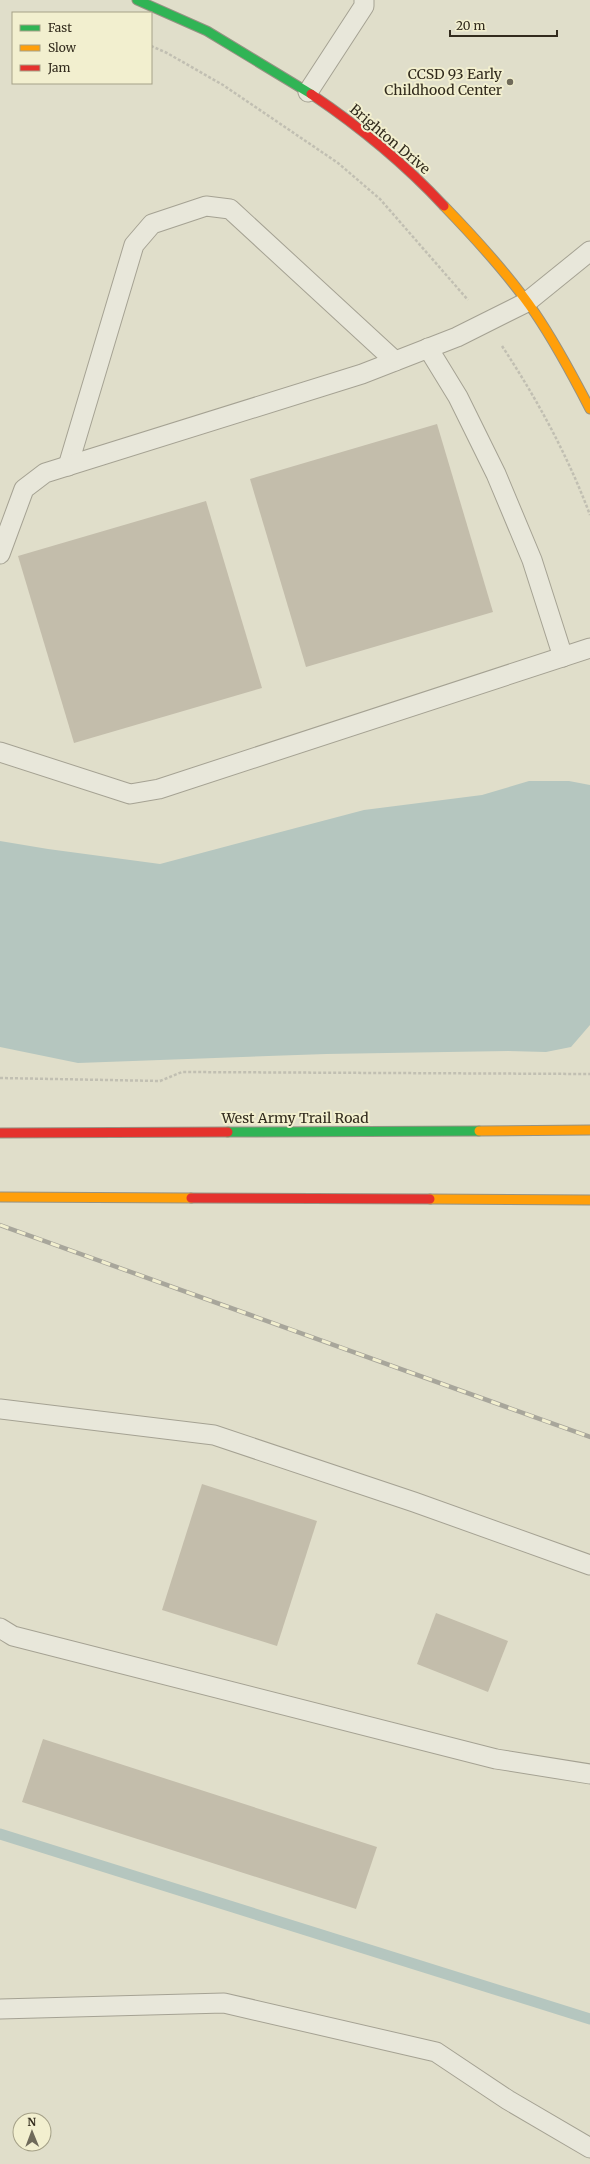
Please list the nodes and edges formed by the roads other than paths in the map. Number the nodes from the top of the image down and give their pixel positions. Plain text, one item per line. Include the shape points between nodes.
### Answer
1 (137, 0) edge
2 (364, 0) edge
3 (308, 92) junction
4 (590, 251) edge
5 (527, 302) junction
6 (428, 348) junction
7 (395, 361) junction
8 (590, 409) edge
9 (68, 466) junction
10 (0, 554) edge
11 (590, 648) edge
12 (563, 657) junction
13 (0, 752) edge
14 (590, 1130) edge
15 (0, 1133) edge
16 (0, 1197) edge
17 (590, 1200) edge
18 (0, 1409) edge
19 (590, 1565) edge
20 (0, 1628) edge
21 (590, 1774) edge
22 (0, 2009) edge
23 (590, 2148) edge

1 - 3 main road, Brighton Drive via 157,7 236,46
2 - 3 lane via 364,6
3 - 5 main road, Brighton Drive via 407,168 475,240
4 - 5 lane
5 - 6 lane via 457,337
5 - 8 main road, Brighton Drive
6 - 7 lane
6 - 12 lane via 458,397 496,474 532,560
7 - 9 lane via 362,374
7 - 9 lane via 230,209 206,206 152,224 134,245
9 - 10 lane via 45,473 24,489
11 - 12 lane
12 - 13 lane via 159,789 130,794
14 - 15 main road, West Army Trail Road
16 - 17 main road
18 - 19 lane via 214,1435 414,1502
20 - 21 lane via 13,1636 496,1759
22 - 23 lane via 224,2003 436,2052 508,2100

